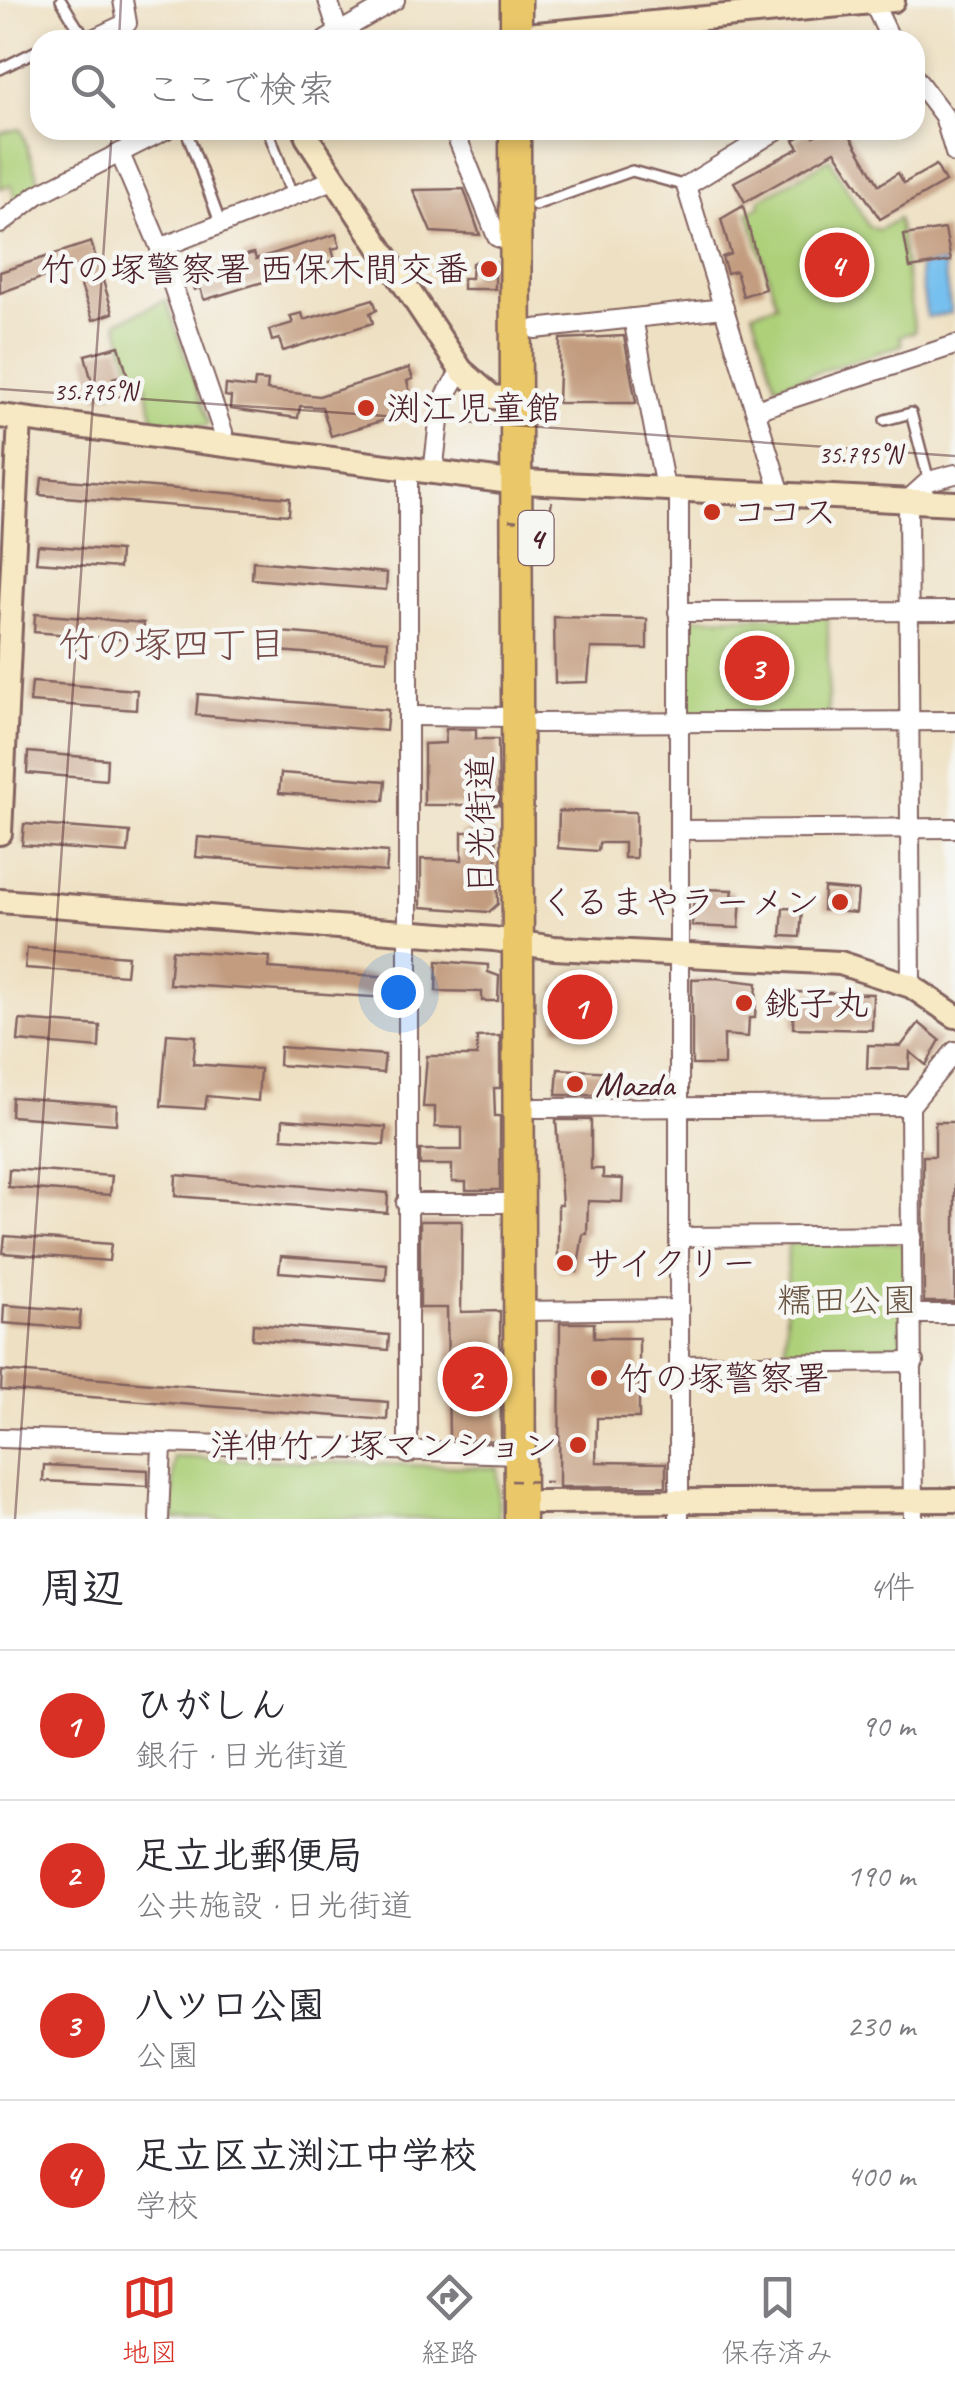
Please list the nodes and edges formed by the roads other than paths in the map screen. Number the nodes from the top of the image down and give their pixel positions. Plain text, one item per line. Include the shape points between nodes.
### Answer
1 (61, 0) edge
2 (123, 0) edge
3 (328, 0) edge
4 (396, 0) edge
5 (516, 0) edge
6 (534, 0) edge
7 (870, 1) edge
8 (81, 30) edge
9 (104, 30) edge
10 (331, 30) edge
11 (344, 30) edge
12 (523, 30) edge
13 (527, 30) edge
14 (689, 30) edge
15 (886, 30) edge
16 (30, 54) edge
17 (0, 69) edge
18 (925, 89) edge
19 (949, 116) edge
20 (134, 140) edge
21 (190, 140) edge
22 (272, 140) edge
23 (308, 140) edge
24 (458, 140) edge
25 (516, 140) edge
26 (534, 140) edge
27 (746, 140) edge
28 (955, 153) edge
29 (121, 156) junction
30 (334, 180) junction
31 (686, 186) junction
32 (293, 197) junction
33 (535, 205) junction
34 (0, 224) edge
35 (221, 225) junction
36 (514, 242) junction
37 (160, 248) junction
38 (724, 308) junction
39 (633, 318) junction
40 (535, 328) junction
41 (955, 345) edge
42 (462, 370) junction
43 (515, 399) junction
44 (756, 410) junction
45 (10, 417) edge
46 (885, 420) dead end
47 (222, 444) junction
48 (408, 469) junction
49 (433, 472) junction
50 (955, 474) edge
51 (929, 482) junction
52 (536, 488) junction
53 (672, 489) junction
54 (781, 494) junction
55 (908, 500) junction
56 (955, 503) edge
57 (909, 611) junction
58 (955, 611) edge
59 (678, 612) junction
60 (5, 640) edge
61 (409, 716) junction
62 (527, 720) junction
63 (955, 721) edge
64 (909, 722) junction
65 (680, 724) junction
66 (1, 786) edge
67 (910, 827) junction
68 (955, 828) edge
69 (680, 830) junction
70 (0, 833) edge
71 (0, 901) edge
72 (406, 932) junction
73 (527, 944) junction
74 (678, 954) junction
75 (910, 986) junction
76 (955, 1016) edge
77 (955, 1051) edge
78 (910, 1106) junction
79 (536, 1108) junction
80 (680, 1108) junction
81 (406, 1203) junction
82 (520, 1203) junction
83 (912, 1235) junction
84 (680, 1237) junction
85 (680, 1309) junction
86 (529, 1311) junction
87 (914, 1314) junction
88 (955, 1314) edge
89 (914, 1362) junction
90 (680, 1365) junction
91 (0, 1438) edge
92 (162, 1445) junction
93 (408, 1454) junction
94 (516, 1468) junction
95 (955, 1500) edge
96 (537, 1505) edge
97 (680, 1510) edge
98 (914, 1510) edge
99 (159, 1519) edge

1 - 8 lane
2 - 9 street via 127,23
3 - 10 street
4 - 11 street
5 - 12 highway
6 - 13 highway
7 - 14 street
7 - 15 street
16 - 17 lane
18 - 19 street
19 - 28 street
20 - 29 street
21 - 35 lane
22 - 32 lane
23 - 30 street
24 - 36 street via 497,238
25 - 36 highway, 日光街道 / 4
26 - 33 highway, 日光街道 / 4
27 - 31 street
29 - 34 street via 38,196
29 - 37 street
30 - 32 street
30 - 42 street
31 - 33 lane via 632,172
31 - 38 street
32 - 35 street
33 - 40 highway, 日光街道 / 4
35 - 37 street
36 - 43 highway, 日光街道 / 4
37 - 47 street
38 - 39 street
38 - 44 street
39 - 40 street
39 - 53 street
40 - 52 highway, 日光街道 / 4
41 - 44 street
42 - 43 street via 492,397
42 - 49 street via 442,404
43 - 52 highway, 日光街道 / 4
44 - 54 street
45 - 47 street
45 - 60 street
46 - 51 lane via 911,412
47 - 48 street
48 - 49 street
48 - 61 street
49 - 52 street
50 - 51 street
51 - 55 street
52 - 53 street
52 - 62 highway, 日光街道 / 4
53 - 54 street
53 - 59 street
54 - 55 street
55 - 56 street
55 - 57 street
57 - 58 street
57 - 59 street
57 - 64 street
59 - 65 street
60 - 66 street
61 - 62 street
61 - 72 street
62 - 65 street
62 - 73 highway, 日光街道 / 4
63 - 64 street
64 - 65 street
64 - 67 street
65 - 69 street
66 - 70 street
67 - 68 street
67 - 69 street
67 - 75 street
69 - 74 street
71 - 72 street
72 - 73 street
72 - 81 street
73 - 74 street
73 - 79 highway, 日光街道 / 4
73 - 82 highway, 日光街道 / 4
74 - 75 street via 840,964
74 - 80 street
75 - 76 street
77 - 78 street
78 - 80 street
78 - 83 street
79 - 80 street
79 - 86 highway, 日光街道 / 4
80 - 84 street
81 - 82 street
81 - 93 street
82 - 86 highway, 日光街道 / 4
83 - 84 street
83 - 87 street
84 - 85 street
85 - 86 street
85 - 90 street
86 - 94 highway, 日光街道 / 4
86 - 96 highway, 日光街道 / 4
87 - 88 street
87 - 89 street
89 - 90 street
89 - 98 street
90 - 97 street
91 - 92 street
92 - 93 street
92 - 99 street
93 - 94 street
94 - 96 highway, 日光街道 / 4
95 - 98 street
96 - 97 street
97 - 98 street

